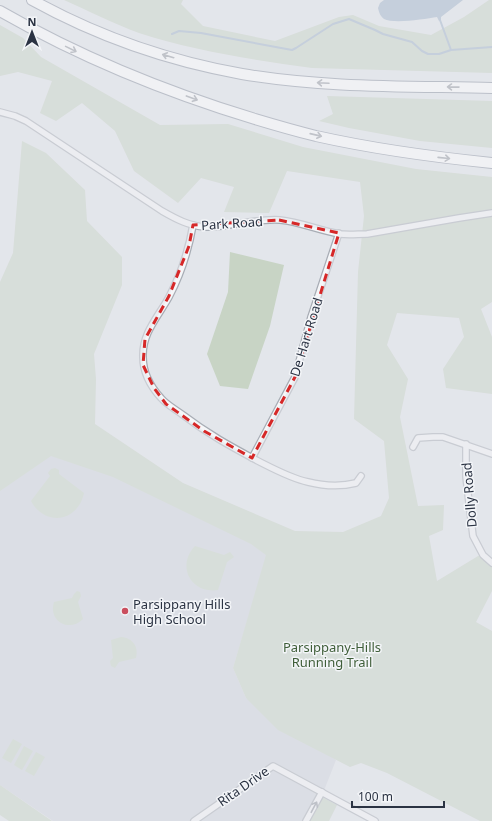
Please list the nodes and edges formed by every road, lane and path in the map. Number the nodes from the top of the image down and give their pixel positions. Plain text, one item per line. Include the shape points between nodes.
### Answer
1 (32, 0) edge
2 (0, 10) edge
3 (492, 88) edge
4 (0, 112) edge
5 (492, 163) edge
6 (492, 213) edge
7 (194, 225) junction
8 (339, 233) junction
9 (466, 444) junction
10 (413, 447) dead end
11 (492, 454) edge
12 (252, 458) junction
13 (361, 476) dead end
14 (492, 563) edge
15 (322, 792) junction
16 (194, 821) edge
17 (306, 821) edge
18 (375, 821) edge

3 -> 1 highway via 324,83 242,74 134,46
2 -> 5 highway via 43,35 100,62 228,111 315,135 375,148
4 - 7 street, Park Road via 26,121 162,211 184,223
6 - 8 street, Park Road via 367,234
7 - 8 street, Park Road via 205,227 279,220
7 - 12 street via 190,246 169,296 145,339 143,365 146,375 166,404 228,446
8 - 12 street, De Hart Road via 311,317 295,377
9 - 10 street via 444,437 432,437 418,438
9 - 11 street
9 - 14 street, Dolly Road via 466,477 472,536 483,555
12 - 13 street via 293,478 324,485 356,483
15 - 16 street, Rita Drive via 273,766
17 -> 15 street
15 - 18 street

